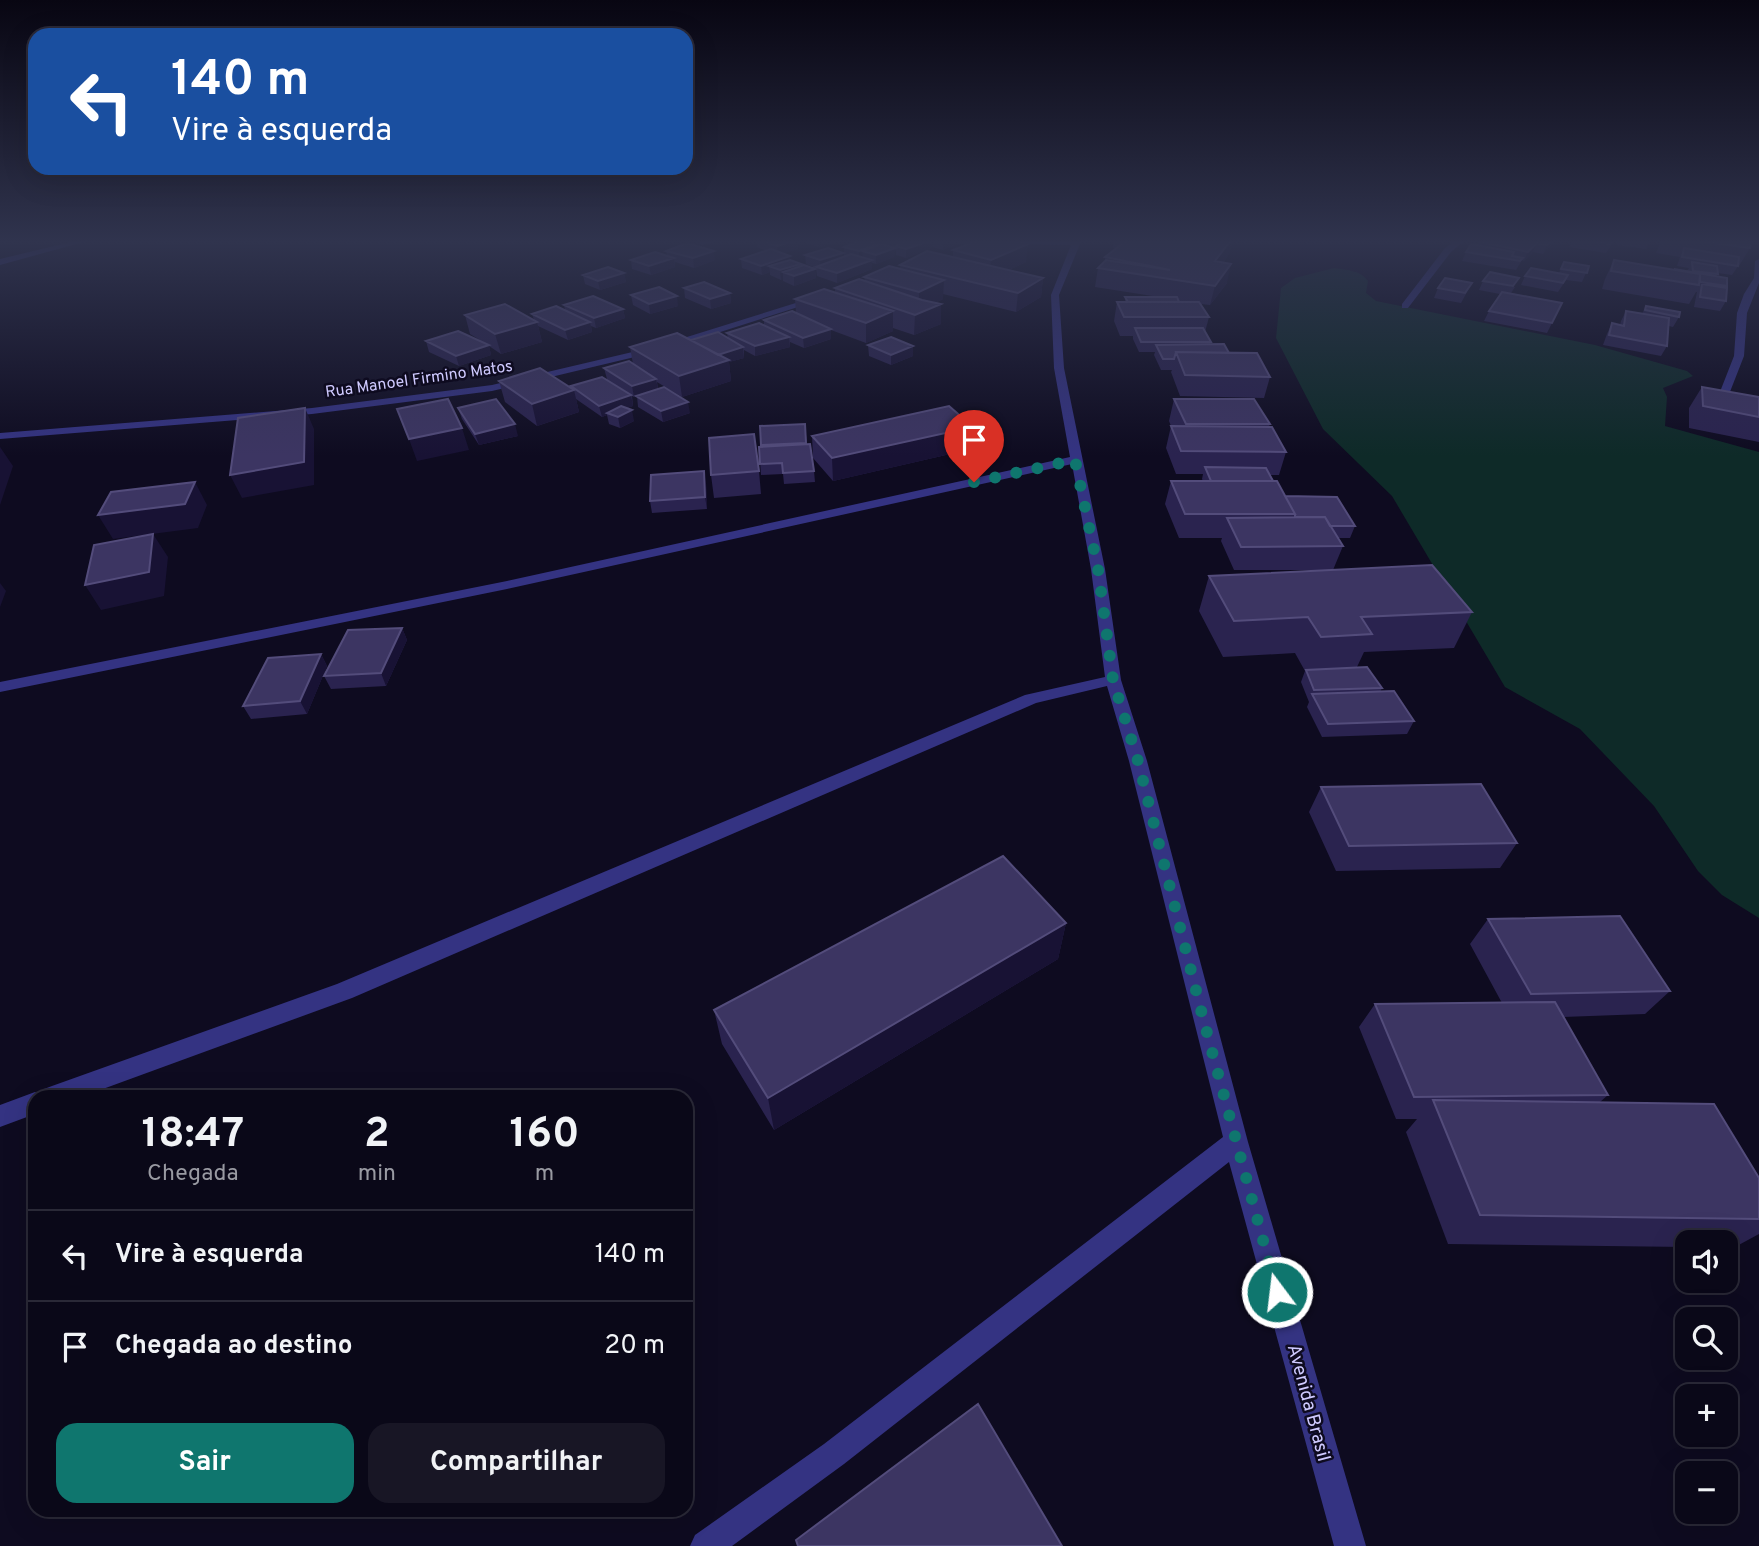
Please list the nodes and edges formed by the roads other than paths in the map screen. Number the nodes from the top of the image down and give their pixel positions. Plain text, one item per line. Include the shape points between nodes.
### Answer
1 (775, 312) edge
2 (1056, 312) edge
3 (1742, 312) edge
4 (1721, 402) edge
5 (0, 436) edge
6 (1075, 460) junction
7 (1113, 680) junction
8 (0, 687) edge
9 (71, 1090) edge
10 (28, 1106) edge
11 (0, 1116) edge
12 (1236, 1142) junction
13 (706, 1546) edge
14 (1350, 1546) edge

1 - 5 street, Rua Manoel Firmino Matos via 661,348 492,388 312,411
2 - 6 street, Avenida Brasil via 1059,368
3 - 4 street via 1739,356
6 - 7 street, Avenida Brasil via 1098,569
6 - 8 street via 520,582
7 - 9 street via 1031,699 344,991
7 - 12 street, Avenida Brasil
10 - 11 street
12 - 13 street via 834,1454
12 - 14 street, Avenida Brasil

